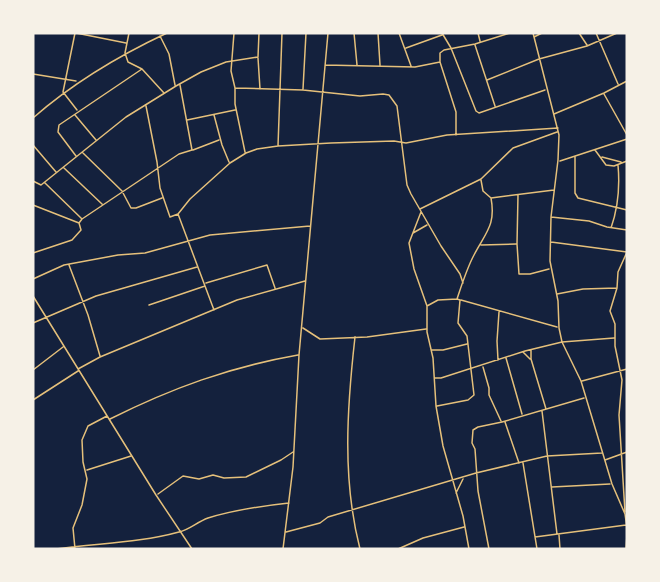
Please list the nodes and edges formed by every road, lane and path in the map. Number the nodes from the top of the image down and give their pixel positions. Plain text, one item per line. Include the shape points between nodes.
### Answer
1 (76, 33) edge
2 (129, 33) edge
3 (167, 33) edge
4 (234, 33) edge
5 (259, 33) edge
6 (282, 33) edge
7 (306, 33) edge
8 (328, 33) edge
9 (354, 33) edge
10 (378, 33) edge
11 (399, 33) edge
12 (478, 33) edge
13 (510, 33) edge
14 (532, 33) edge
15 (542, 33) edge
16 (579, 33) edge
17 (596, 33) edge
18 (616, 33) edge
19 (442, 34) edge
20 (160, 36) junction
21 (534, 37) junction
22 (480, 42) junction
23 (599, 42) junction
24 (127, 43) junction
25 (475, 44) junction
26 (587, 46) junction
27 (406, 48) junction
28 (451, 48) junction
29 (125, 53) junction
30 (258, 57) junction
31 (539, 59) junction
32 (233, 61) junction
33 (440, 62) junction
34 (325, 65) junction
35 (357, 65) junction
36 (411, 66) junction
37 (380, 67) junction
38 (142, 69) junction
39 (33, 74) edge
40 (65, 79) junction
41 (487, 80) junction
42 (627, 81) edge
43 (78, 82) junction
44 (180, 84) junction
45 (619, 85) junction
46 (176, 86) junction
47 (235, 88) junction
48 (260, 89) junction
49 (281, 90) junction
50 (303, 90) junction
51 (546, 90) junction
52 (63, 92) junction
53 (322, 92) junction
54 (604, 93) junction
55 (165, 94) junction
56 (146, 106) junction
57 (495, 108) junction
58 (236, 110) junction
59 (78, 111) junction
60 (74, 114) junction
61 (554, 114) junction
62 (214, 115) junction
63 (33, 117) edge
64 (187, 120) junction
65 (558, 128) junction
66 (558, 132) junction
67 (456, 135) junction
68 (627, 135) edge
69 (220, 139) junction
70 (627, 139) edge
71 (96, 140) junction
72 (402, 142) junction
73 (318, 144) junction
74 (33, 145) edge
75 (278, 146) junction
76 (594, 149) junction
77 (192, 150) junction
78 (82, 152) junction
79 (246, 153) junction
80 (77, 156) junction
81 (574, 157) junction
82 (601, 157) junction
83 (627, 161) edge
84 (558, 162) junction
85 (623, 162) junction
86 (230, 163) junction
87 (618, 165) junction
88 (63, 168) junction
89 (158, 168) junction
90 (57, 173) junction
91 (481, 179) junction
92 (33, 182) edge
93 (44, 182) junction
94 (554, 190) junction
95 (122, 191) junction
96 (518, 195) junction
97 (163, 198) junction
98 (491, 198) junction
99 (102, 204) junction
100 (33, 205) edge
101 (617, 207) junction
102 (627, 210) edge
103 (420, 211) junction
104 (178, 214) junction
105 (551, 217) junction
106 (82, 219) junction
107 (79, 223) junction
108 (428, 225) junction
109 (311, 226) junction
110 (611, 228) junction
111 (627, 230) edge
112 (412, 233) junction
113 (189, 241) junction
114 (550, 242) junction
115 (517, 244) junction
116 (481, 245) junction
117 (627, 252) edge
118 (33, 253) edge
119 (69, 265) junction
120 (197, 267) junction
121 (550, 268) junction
122 (33, 279) edge
123 (305, 281) junction
124 (463, 283) junction
125 (206, 285) junction
126 (617, 288) junction
127 (275, 290) junction
128 (556, 294) junction
129 (33, 296) edge
130 (458, 299) junction
131 (83, 301) junction
132 (149, 305) dead end
133 (426, 306) junction
134 (214, 310) junction
135 (500, 311) junction
136 (45, 317) junction
137 (33, 323) edge
138 (302, 327) junction
139 (427, 328) junction
140 (559, 328) junction
141 (355, 337) junction
142 (614, 338) junction
143 (562, 342) junction
144 (467, 344) junction
145 (63, 346) junction
146 (531, 349) junction
147 (431, 350) junction
148 (523, 352) junction
149 (299, 355) junction
150 (100, 357) junction
151 (506, 357) junction
152 (498, 360) junction
153 (531, 360) junction
154 (483, 365) junction
155 (471, 368) junction
156 (627, 369) edge
157 (33, 370) edge
158 (78, 370) junction
159 (621, 371) junction
160 (434, 378) junction
161 (581, 381) junction
162 (585, 398) junction
163 (33, 400) edge
164 (436, 406) junction
165 (546, 409) junction
166 (542, 411) junction
167 (107, 416) junction
168 (522, 416) junction
169 (109, 419) junction
170 (505, 421) junction
171 (502, 422) junction
172 (294, 451) junction
173 (627, 452) edge
174 (603, 453) junction
175 (622, 454) junction
176 (131, 456) junction
177 (547, 456) junction
178 (605, 460) junction
179 (523, 462) junction
180 (519, 463) junction
181 (85, 471) junction
182 (477, 473) junction
183 (463, 478) junction
184 (452, 482) junction
185 (612, 484) junction
186 (551, 487) junction
187 (455, 494) junction
188 (156, 495) junction
189 (289, 503) junction
190 (352, 510) junction
191 (625, 514) junction
192 (465, 527) junction
193 (627, 527) edge
194 (181, 532) junction
195 (285, 532) junction
196 (558, 534) junction
197 (627, 535) edge
198 (535, 537) junction
199 (75, 548) edge
200 (56, 549) edge
201 (192, 549) edge
202 (283, 549) edge
203 (360, 549) edge
204 (398, 549) edge
205 (469, 549) edge
206 (489, 549) edge
207 (537, 549) edge
208 (560, 549) edge
209 (626, 549) edge

1 - 24 street
1 - 40 street
2 - 24 street
3 - 20 street
4 - 32 street
5 - 30 street
6 - 49 street
7 - 50 street
8 - 34 street
9 - 35 street
10 - 37 street
11 - 27 street
12 - 22 street
13 - 22 street
14 - 21 street
15 - 21 street
16 - 26 street
17 - 23 street
18 - 23 street
19 - 27 street
19 - 28 street
20 - 29 street
20 - 46 street via 169,54
21 - 31 street
22 - 25 street
23 - 26 street
23 - 45 street
24 - 29 street
25 - 28 street
25 - 41 street
26 - 31 street
27 - 36 street
28 - 33 street via 440,53
28 - 57 street via 476,111
29 - 38 street via 130,64
29 - 43 street
30 - 32 street
30 - 48 street
31 - 41 street
31 - 51 street
32 - 44 street via 204,70
32 - 47 street
33 - 36 street
33 - 67 street via 456,112
34 - 35 street
34 - 53 street
35 - 37 street
36 - 37 street
38 - 55 street
38 - 59 street
39 - 40 street
40 - 43 street
40 - 52 street
41 - 57 street
42 - 45 street
43 - 52 street
44 - 46 street
44 - 64 street
45 - 54 street
46 - 55 street
47 - 48 street
47 - 58 street
48 - 49 street
49 - 50 street
49 - 75 street
50 - 53 street
51 - 57 street
51 - 61 street
52 - 59 street
52 - 63 street
53 - 72 street via 389,95 396,102
53 - 73 street
54 - 61 street
54 - 68 street
55 - 56 street
56 - 71 street
56 - 89 street
58 - 62 street
58 - 79 street
59 - 60 street
60 - 71 street
60 - 80 street via 57,128
61 - 65 street
62 - 64 street
62 - 69 street
64 - 77 street
65 - 66 street
65 - 67 street
66 - 84 street
66 - 91 street via 513,148
67 - 72 street
69 - 77 street
69 - 86 street
70 - 76 street
71 - 78 street
72 - 73 street
72 - 103 street via 407,185
73 - 75 street
73 - 109 street
74 - 90 street
75 - 79 street
76 - 81 street
76 - 82 street
77 - 89 street
78 - 80 street
78 - 95 street
79 - 86 street
80 - 88 street
81 - 84 street
81 - 101 street via 578,198
82 - 85 street
82 - 87 street via 606,165
83 - 85 street
84 - 94 street
85 - 87 street
86 - 104 street
87 - 101 street
88 - 90 street
88 - 99 street
89 - 95 street
89 - 97 street
90 - 93 street
91 - 98 street via 483,191
91 - 103 street
92 - 93 street
93 - 106 street
94 - 96 street
94 - 105 street
95 - 97 street via 133,209
95 - 99 street
96 - 98 street
96 - 115 street
97 - 104 street via 170,217
98 - 116 street via 492,225
99 - 106 street
100 - 107 street
101 - 102 street
101 - 110 street
103 - 108 street
103 - 112 street
104 - 113 street
105 - 110 street
105 - 114 street
106 - 107 street
107 - 118 street via 81,230 76,237
108 - 112 street
108 - 124 street
109 - 113 street via 222,233
109 - 123 street
110 - 111 street
112 - 133 street via 409,243
113 - 119 street via 145,253
113 - 120 street
114 - 117 street
114 - 121 street
115 - 116 street
115 - 121 street via 520,275
116 - 124 street
117 - 126 street via 618,272
119 - 122 street
119 - 131 street
120 - 125 street
120 - 131 street
121 - 128 street
123 - 127 street
123 - 138 street
124 - 130 street
125 - 127 street via 267,265
125 - 132 street
125 - 134 street
126 - 128 street
126 - 142 street via 610,311 615,324
127 - 134 street
128 - 140 street
129 - 136 street
130 - 133 street via 438,300
130 - 135 street
130 - 144 street via 459,323 467,334
131 - 136 street
131 - 150 street
133 - 139 street
134 - 150 street
135 - 140 street
135 - 152 street
136 - 137 street
136 - 145 street
138 - 141 street via 320,339
138 - 149 street
139 - 141 street
139 - 147 street
140 - 143 street
141 - 190 street via 347,432
142 - 143 street
142 - 159 street
143 - 146 street
143 - 161 street
144 - 147 street
144 - 155 street
145 - 157 street
145 - 158 street
146 - 148 street
146 - 153 street
147 - 160 street
148 - 151 street
148 - 153 street
149 - 169 street via 198,380
149 - 172 street
150 - 158 street
151 - 152 street
151 - 168 street
152 - 154 street
153 - 165 street
154 - 155 street
154 - 171 street via 489,395
155 - 160 street
155 - 164 street via 472,397
156 - 159 street
158 - 163 street
158 - 167 street
159 - 161 street
159 - 175 street
160 - 164 street
161 - 162 street
162 - 165 street
162 - 174 street
164 - 184 street
165 - 166 street
166 - 168 street
166 - 177 street
167 - 169 street
167 - 181 street via 84,431
168 - 170 street
169 - 176 street
170 - 171 street
170 - 180 street
171 - 182 street via 473,430
172 - 188 street via 246,477 213,475 199,480 183,476
172 - 189 street
173 - 175 street
174 - 177 street
174 - 178 street
175 - 178 street
175 - 191 street
176 - 181 street
176 - 188 street
177 - 179 street
177 - 186 street
178 - 185 street
179 - 180 street
179 - 198 street
180 - 182 street
181 - 199 street via 82,505 73,528
182 - 183 street
182 - 206 street
183 - 184 street
183 - 187 street
184 - 187 street
184 - 190 street
185 - 186 street
185 - 191 street
186 - 196 street
187 - 192 street
188 - 194 street
189 - 194 street via 210,518
189 - 195 street
190 - 195 street
190 - 203 street
191 - 193 street
192 - 204 street
192 - 205 street
193 - 196 street
194 - 199 street
194 - 201 street
195 - 202 street
196 - 198 street
196 - 208 street
197 - 209 street
198 - 207 street
199 - 200 street

